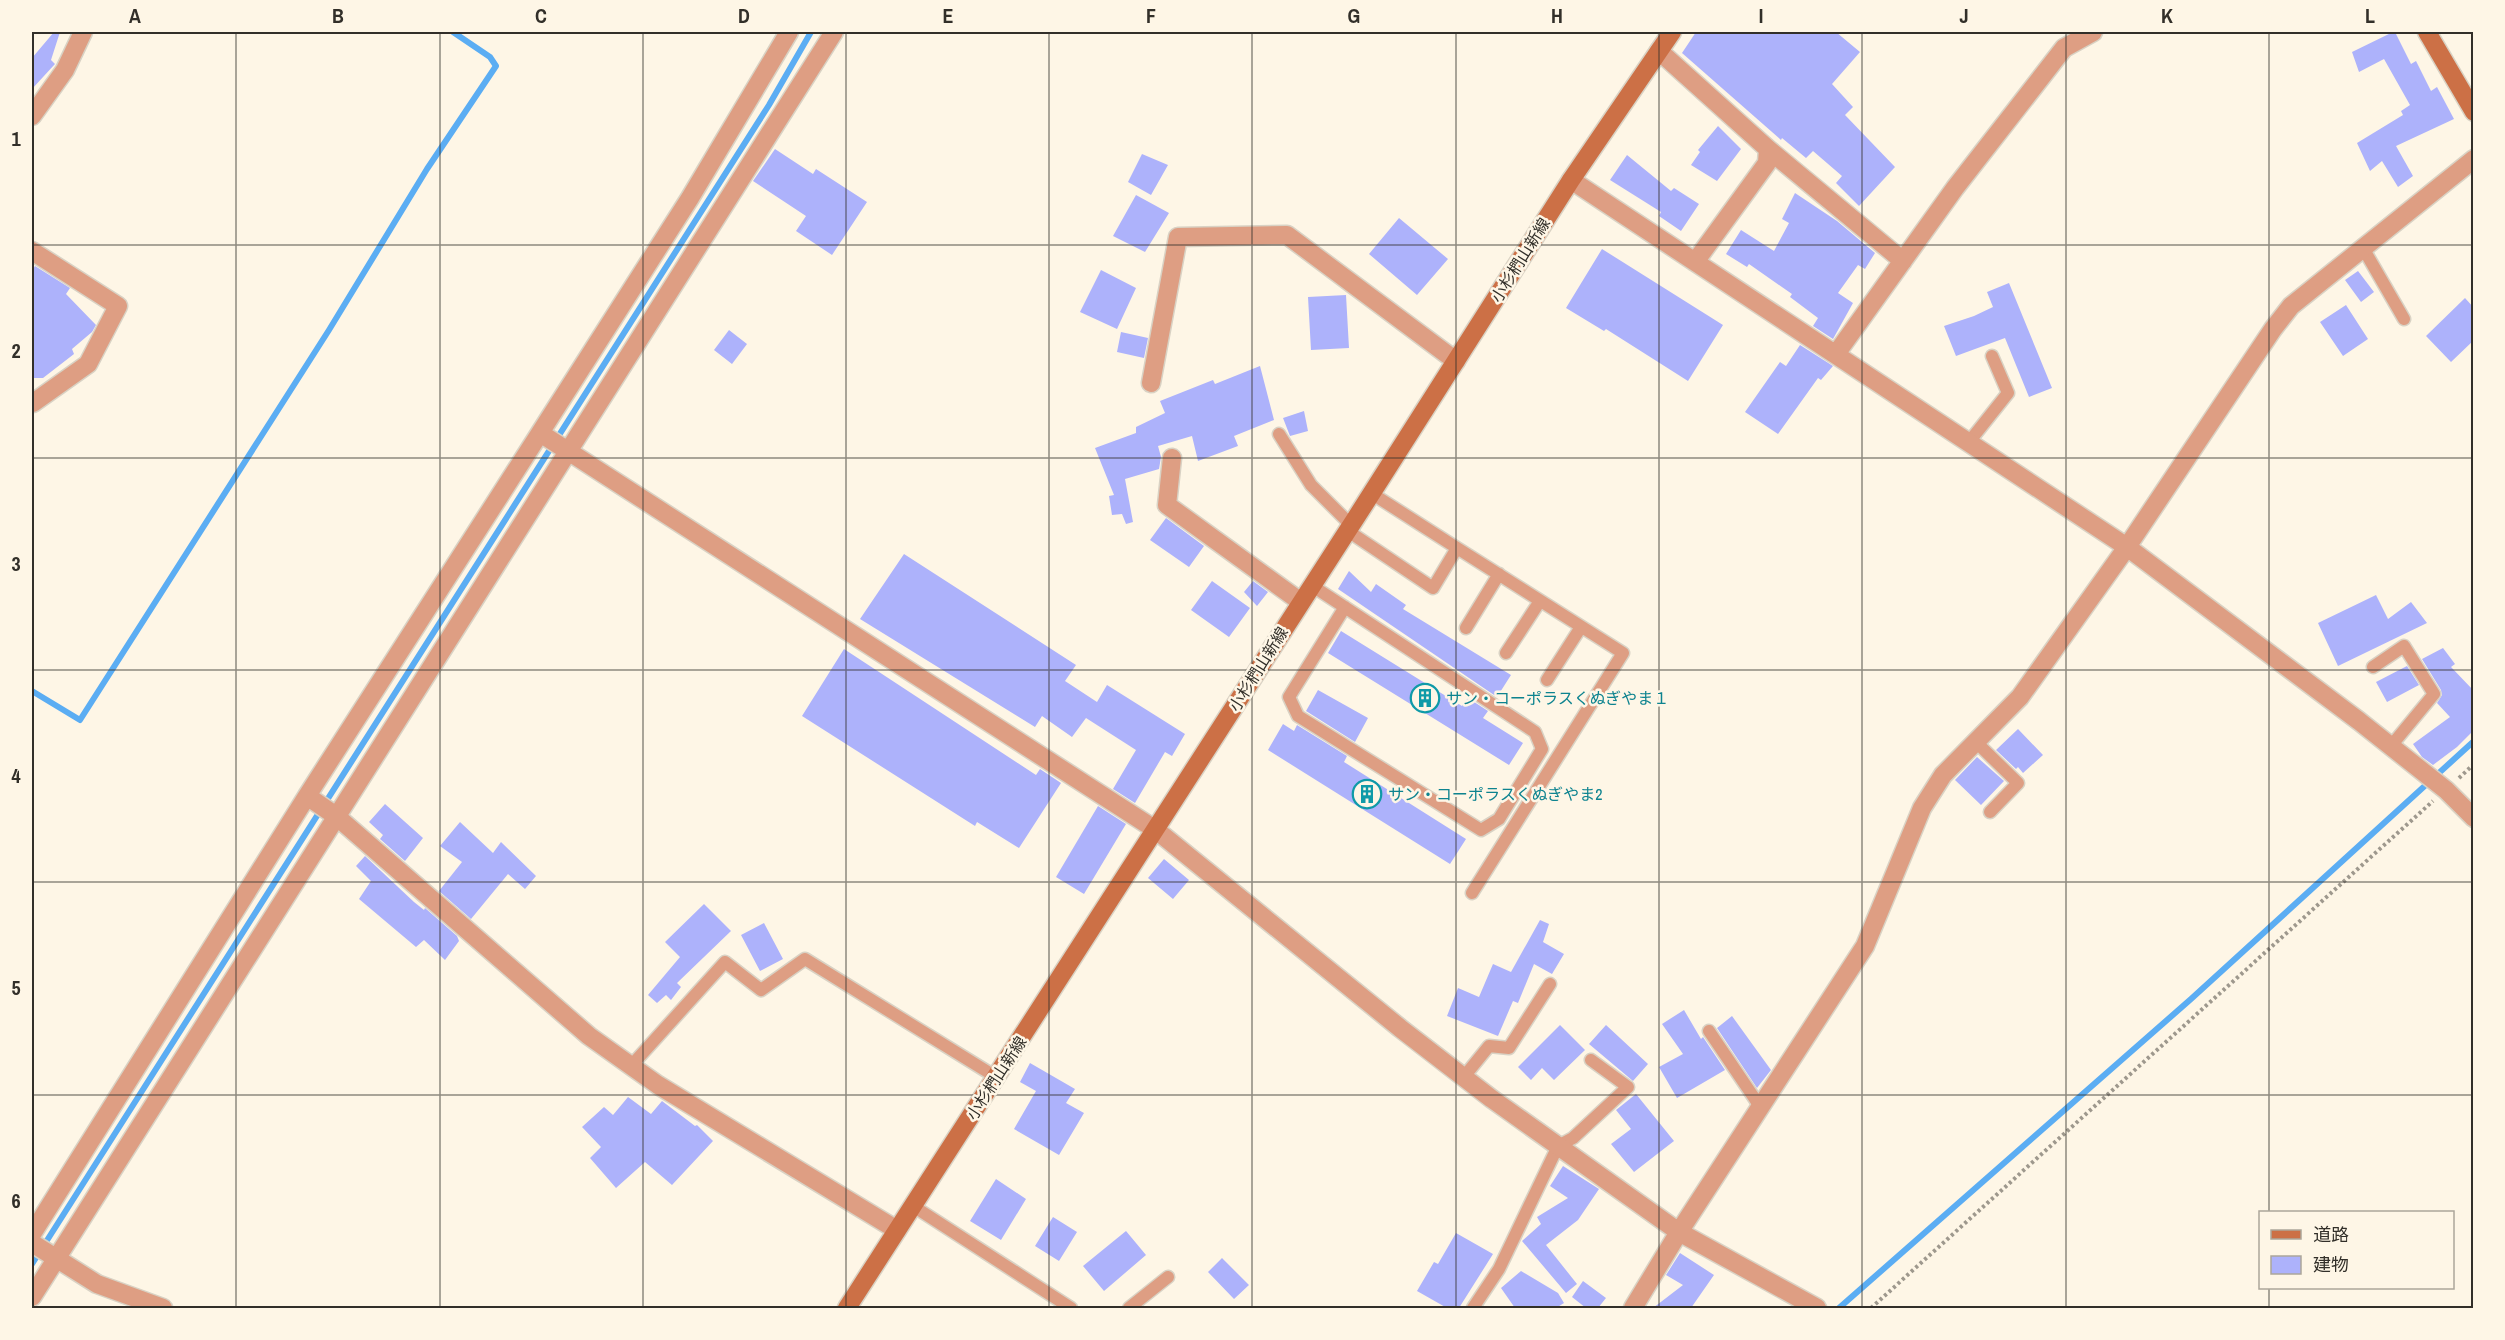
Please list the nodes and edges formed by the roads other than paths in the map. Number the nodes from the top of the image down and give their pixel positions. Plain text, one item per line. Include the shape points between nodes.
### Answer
1 (82, 32) edge
2 (789, 32) edge
3 (834, 32) edge
4 (1672, 32) edge
5 (2093, 32) edge
6 (2427, 32) edge
7 (1659, 51) junction
8 (2474, 112) edge
9 (32, 116) edge
10 (1768, 149) junction
11 (2474, 159) edge
12 (1571, 180) junction
13 (2363, 248) junction
14 (32, 250) edge
15 (1903, 261) junction
16 (1695, 262) junction
17 (2404, 319) dead end
18 (1836, 354) junction
19 (1992, 357) dead end
20 (1456, 361) junction
21 (1151, 383) dead end
22 (32, 402) edge
23 (540, 433) junction
24 (1279, 434) dead end
25 (1969, 442) junction
26 (568, 453) junction
27 (1172, 458) dead end
28 (1371, 493) junction
29 (1349, 528) junction
30 (2127, 547) junction
31 (1457, 548) junction
32 (1499, 574) junction
33 (1311, 585) junction
34 (1540, 601) junction
35 (1301, 602) junction
36 (1345, 607) junction
37 (1581, 627) junction
38 (1466, 628) dead end
39 (1506, 653) dead end
40 (2373, 667) dead end
41 (1547, 680) dead end
42 (1976, 742) junction
43 (2391, 746) junction
44 (307, 796) junction
45 (1990, 812) dead end
46 (336, 816) junction
47 (2474, 818) edge
48 (1156, 830) junction
49 (1472, 893) dead end
50 (1550, 984) dead end
51 (1709, 1031) dead end
52 (1591, 1060) dead end
53 (631, 1066) junction
54 (996, 1077) junction
55 (1463, 1078) junction
56 (1761, 1108) junction
57 (1558, 1146) junction
58 (913, 1206) junction
59 (897, 1230) junction
60 (1679, 1232) junction
61 (32, 1234) edge
62 (32, 1243) edge
63 (56, 1258) junction
64 (1168, 1277) dead end
65 (32, 1297) edge
66 (163, 1308) edge
67 (847, 1308) edge
68 (1071, 1308) edge
69 (1129, 1308) edge
70 (1473, 1308) edge
71 (1633, 1308) edge
72 (1817, 1308) edge

1 - 9 street via 65,70
2 - 23 street via 690,198
3 - 26 street
4 - 7 main road, 小杉椚山新線
5 - 15 street via 2064,48
6 - 8 main road
7 - 10 street
7 - 12 main road, 小杉椚山新線
10 - 15 street
10 - 16 street via 1767,163
11 - 13 street
12 - 16 street
12 - 20 main road, 小杉椚山新線
13 - 17 lane
13 - 30 street via 2292,306 2273,329
14 - 22 street via 118,306 88,364
15 - 18 street
16 - 18 street
18 - 25 street
19 - 25 lane via 2008,393
20 - 21 street via 1287,235 1178,237
20 - 28 main road, 小杉椚山新線
23 - 26 street
23 - 44 street
24 - 29 lane via 1311,485
25 - 30 street
26 - 46 street
26 - 48 street
27 - 35 street via 1167,505
28 - 29 main road, 小杉椚山新線
28 - 31 lane
29 - 31 lane via 1433,588
29 - 33 main road, 小杉椚山新線
30 - 42 street via 2020,697
30 - 43 street
31 - 32 lane
32 - 34 lane
32 - 38 lane
33 - 35 main road, 小杉椚山新線
33 - 36 lane
34 - 37 lane
34 - 39 lane
35 - 48 main road, 小杉椚山新線
36 - 36 lane via 1535,732 1542,749 1499,819 1481,830 1298,716 1289,697
37 - 41 lane
37 - 49 lane via 1623,653
40 - 43 lane via 2404,646 2434,694
42 - 45 lane via 2018,783
42 - 56 street via 1943,774 1922,808 1865,946
43 - 47 street
44 - 46 street
44 - 61 street
46 - 53 street via 589,1036
46 - 63 street
48 - 54 main road, 小杉椚山新線
48 - 55 street
50 - 55 lane via 1509,1048 1489,1046
51 - 56 lane
52 - 57 lane via 1628,1087 1573,1138
53 - 54 lane via 725,962 761,990 805,959
53 - 59 street
54 - 58 main road, 小杉椚山新線
55 - 57 street
56 - 60 street
57 - 60 street
57 - 70 lane via 1499,1269
58 - 59 main road, 小杉椚山新線
58 - 68 lane
59 - 67 main road, 小杉椚山新線
60 - 71 street
60 - 72 street
62 - 63 street
63 - 65 street
63 - 66 street via 97,1284
64 - 69 lane

